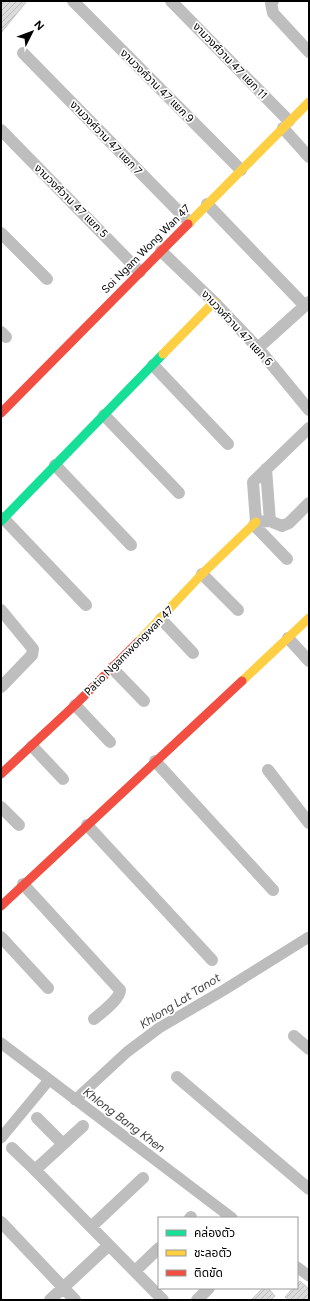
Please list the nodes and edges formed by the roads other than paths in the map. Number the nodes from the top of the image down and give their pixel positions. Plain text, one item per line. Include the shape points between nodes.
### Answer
1 (73, 1) edge
2 (171, 1) edge
3 (273, 1) edge
4 (309, 52) edge
5 (23, 53) dead end
6 (309, 102) edge
7 (286, 125) junction
8 (1, 130) edge
9 (309, 157) edge
10 (241, 170) junction
11 (207, 204) junction
12 (189, 222) junction
13 (1, 234) edge
14 (161, 251) junction
15 (140, 272) junction
16 (47, 279) dead end
17 (214, 302) junction
18 (307, 304) edge
19 (258, 348) junction
20 (153, 365) junction
21 (309, 410) edge
22 (1, 413) edge
23 (104, 415) junction
24 (309, 428) edge
25 (228, 444) dead end
26 (55, 465) junction
27 (266, 469) junction
28 (179, 493) dead end
29 (309, 503) edge
30 (2, 520) edge
31 (270, 521) junction
32 (255, 523) junction
33 (131, 545) dead end
34 (287, 559) dead end
35 (202, 574) junction
36 (86, 605) dead end
37 (1, 610) edge
38 (238, 610) dead end
39 (309, 618) edge
40 (160, 619) junction
41 (288, 638) junction
42 (193, 653) dead end
43 (309, 661) edge
44 (112, 668) junction
45 (1, 687) edge
46 (144, 701) dead end
47 (75, 705) junction
48 (110, 742) dead end
49 (32, 746) junction
50 (156, 762) junction
51 (268, 770) dead end
52 (1, 774) edge
53 (63, 779) dead end
54 (1, 807) edge
55 (304, 807) edge
56 (309, 822) edge
57 (19, 825) dead end
58 (87, 825) junction
59 (23, 884) junction
60 (273, 890) dead end
61 (1, 906) edge
62 (1, 937) edge
63 (212, 960) dead end
64 (48, 988) dead end
65 (94, 1019) dead end
66 (294, 1036) dead end
67 (309, 1049) edge
68 (177, 1077) dead end
69 (37, 1118) dead end
70 (82, 1126) dead end
71 (63, 1144) junction
72 (12, 1148) dead end
73 (35, 1170) junction
74 (143, 1178) dead end
75 (309, 1188) edge
76 (1, 1222) edge
77 (91, 1227) junction
78 (109, 1245) junction
79 (158, 1249) edge
80 (135, 1271) junction
81 (63, 1287) junction
82 (208, 1289) edge
83 (50, 1300) edge
84 (75, 1300) edge
85 (163, 1300) edge
86 (197, 1300) edge

1 - 10 street, งามวงศ์วาน 47 แยก 9
2 - 7 street, งามวงศ์วาน 47 แยก 11
3 - 4 street via 273,13
5 - 12 street, งามวงศ์วาน 47 แยก 7
6 - 7 street, Soi Ngam Wong Wan 47
7 - 9 street, งามวงศ์วาน 47 แยก 11
7 - 10 street, Soi Ngam Wong Wan 47
8 - 15 street, งามวงศ์วาน 47 แยก 5
10 - 11 street, Soi Ngam Wong Wan 47
11 - 12 street, Soi Ngam Wong Wan 47
11 - 18 street
12 - 14 street, Soi Ngam Wong Wan 47
13 - 16 street
14 - 15 street, Soi Ngam Wong Wan 47
14 - 17 street, งามวงศ์วาน 47 แยก 6
15 - 22 street, Soi Ngam Wong Wan 47
17 - 19 street, งามวงศ์วาน 47 แยก 6
17 - 20 street
18 - 19 street
19 - 21 street, งามวงศ์วาน 47 แยก 6
20 - 23 street
20 - 25 street
23 - 26 street
23 - 28 street
24 - 27 street
26 - 30 street
26 - 33 street
27 - 31 street
27 - 32 street via 253,482
29 - 31 street via 289,523 282,526
30 - 36 street
31 - 32 street
32 - 34 street
32 - 35 street, Patio Ngamwongwan 47
35 - 38 street
35 - 40 street, Patio Ngamwongwan 47
37 - 45 street via 33,649 32,655
39 - 41 street
40 - 42 street
40 - 44 street, Patio Ngamwongwan 47
41 - 43 street
41 - 50 street
44 - 46 street
44 - 47 street, Patio Ngamwongwan 47
47 - 48 street
47 - 49 street, Patio Ngamwongwan 47
49 - 52 street, Patio Ngamwongwan 47
49 - 53 street
50 - 58 street
50 - 60 street
51 - 55 street
54 - 57 street
55 - 56 street
58 - 59 street
58 - 63 street
59 - 61 street
59 - 65 street via 120,990 116,999
62 - 64 street
66 - 67 street
68 - 75 street
69 - 71 street
70 - 71 street
71 - 73 street
72 - 73 street
73 - 77 street
74 - 77 street
76 - 81 street
77 - 78 street
78 - 80 street
78 - 81 street
79 - 80 street
80 - 85 street
81 - 83 street
81 - 84 street
82 - 86 street

